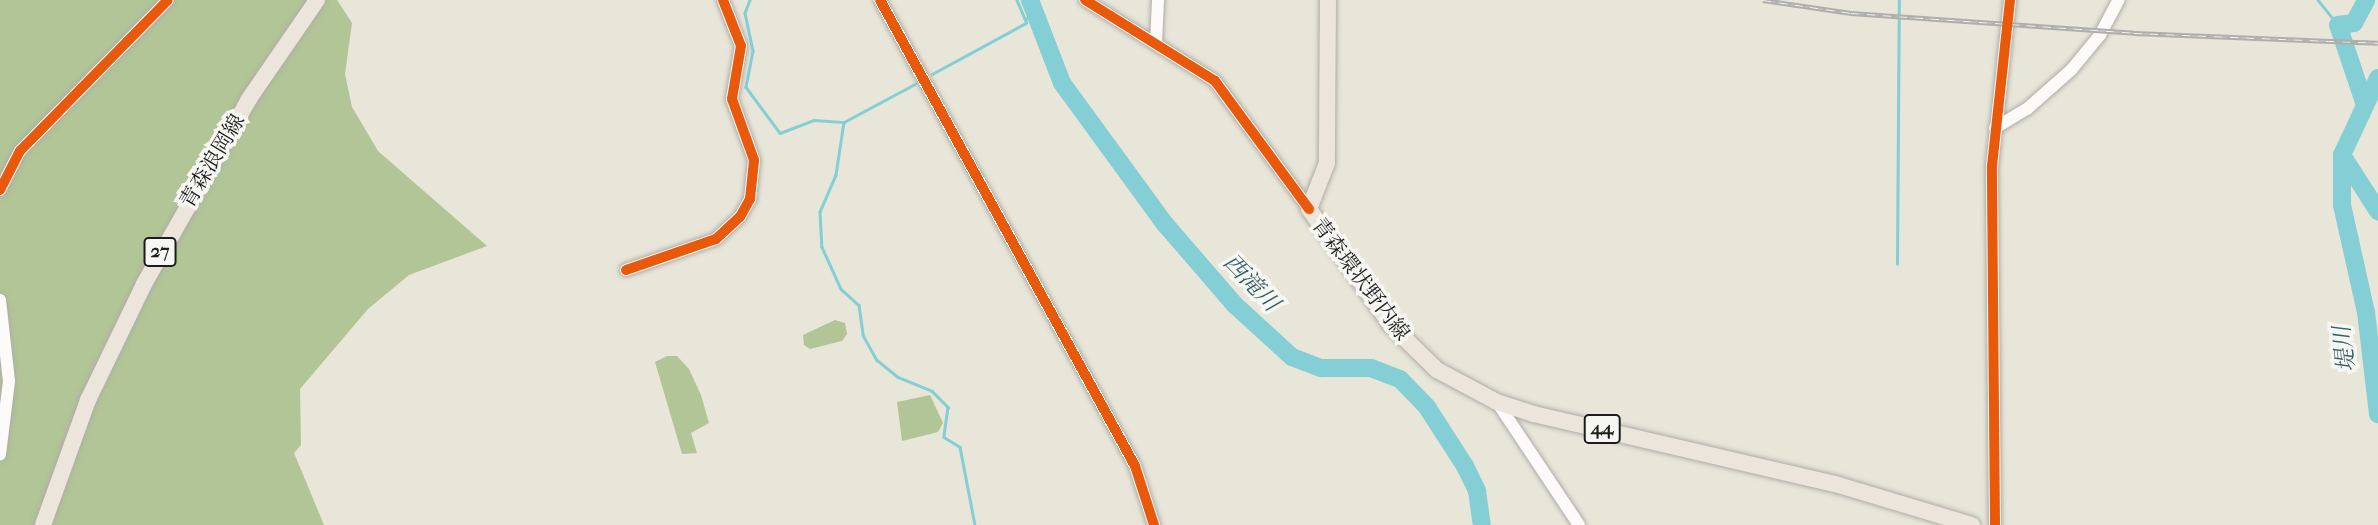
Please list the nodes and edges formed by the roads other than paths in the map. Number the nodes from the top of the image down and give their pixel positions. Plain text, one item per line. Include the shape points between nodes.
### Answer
1 (168, 0) edge
2 (317, 0) edge
3 (723, 0) edge
4 (880, 0) edge
5 (1085, 0) edge
6 (1158, 0) edge
7 (1328, 0) edge
8 (2010, 0) edge
9 (2119, 0) edge
10 (1156, 43) junction
11 (1995, 128) junction
12 (0, 190) edge
13 (1310, 209) junction
14 (626, 270) dead end
15 (0, 300) edge
16 (1497, 402) junction
17 (0, 454) edge
18 (43, 525) edge
19 (1154, 525) edge
20 (1579, 525) edge
21 (1972, 525) edge
22 (1995, 525) edge

1 - 12 street via 20,150
2 - 18 main road, 青森浪岡線 / 27 via 249,99 150,272 88,400
3 - 14 street via 741,46 733,99 754,160 750,199 740,218 716,239
4 - 19 street via 1135,466
5 - 10 street
6 - 10 street
7 - 13 main road, 青森環状野内線 via 1327,163
8 - 11 street
9 - 11 street via 2100,35 2072,69 2027,108
10 - 13 street via 1201,70 1227,93
11 - 22 street
13 - 16 main road, 青森環状野内線 / 44 via 1356,279 1418,353 1437,370
15 - 17 street via 9,382
16 - 20 street
16 - 21 main road, 青森環状野内線 / 44 via 1835,484

